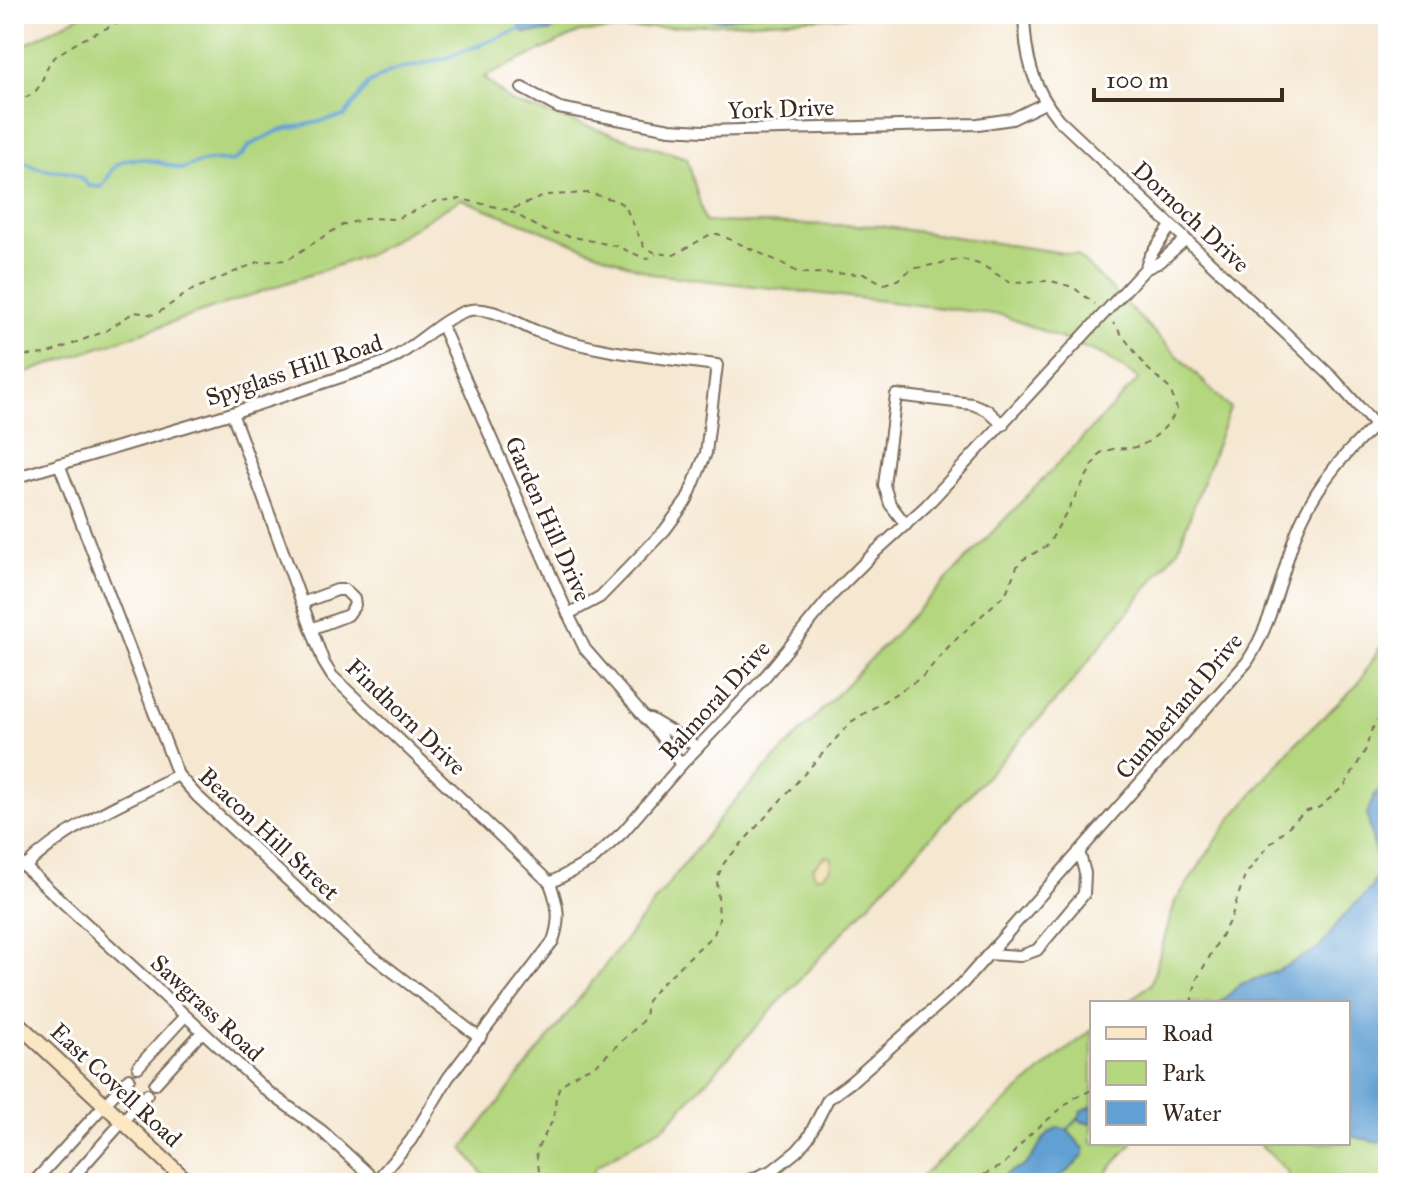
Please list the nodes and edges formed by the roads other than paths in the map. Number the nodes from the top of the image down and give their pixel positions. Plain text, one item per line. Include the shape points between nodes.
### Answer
1 (1024, 14) edge
2 (522, 88) dead end
3 (1045, 103) junction
4 (1171, 226) junction
5 (1185, 240) junction
6 (1145, 269) junction
7 (442, 326) junction
8 (232, 413) junction
9 (1388, 415) edge
10 (1003, 425) junction
11 (1375, 425) junction
12 (59, 464) junction
13 (14, 478) edge
14 (906, 525) junction
15 (302, 603) junction
16 (568, 614) junction
17 (311, 629) junction
18 (641, 714) junction
19 (698, 747) junction
20 (681, 765) junction
21 (178, 775) junction
22 (1079, 851) junction
23 (14, 857) edge
24 (25, 867) junction
25 (550, 883) junction
26 (988, 954) junction
27 (185, 1016) junction
28 (14, 1020) edge
29 (202, 1032) junction
30 (480, 1038) junction
31 (138, 1067) dead end
32 (129, 1078) dead end
33 (155, 1084) dead end
34 (147, 1094) dead end
35 (105, 1104) junction
36 (122, 1121) junction
37 (377, 1182) edge
38 (33, 1183) edge
39 (68, 1183) edge
40 (189, 1183) edge
41 (742, 1183) edge

1 - 3 street, Dornoch Drive via 1030,72
2 - 3 street, York Drive via 559,108 686,131 978,124 1012,119
3 - 4 street, Dornoch Drive
4 - 5 street, Dornoch Drive
4 - 6 street, Balmoral Drive
5 - 6 street, Balmoral Drive
5 - 11 street, Dornoch Drive via 1333,378
6 - 10 street, Balmoral Drive
7 - 8 street, Spyglass Hill Road via 396,358
7 - 16 street, Garden Hill Drive
7 - 16 street, Spyglass Hill Road via 466,311 488,311 603,350 717,365 706,453 687,500 600,597
8 - 12 street, Spyglass Hill Road
8 - 15 street, Findhorn Drive
9 - 11 street, Cumberland Drive
10 - 14 street, Balmoral Drive
10 - 14 street via 972,404 896,395 884,485
11 - 22 street, Cumberland Drive via 1313,498 1293,542 1269,622 1247,662
12 - 13 street, Spyglass Hill Road
12 - 21 street, Beacon Hill Street
14 - 19 street, Balmoral Drive via 851,575
15 - 17 street, Findhorn Drive
15 - 17 street via 337,590 354,599 348,615
16 - 18 street, Garden Hill Drive via 585,649
17 - 25 street, Findhorn Drive via 324,663 343,689
18 - 19 street, Garden Hill Drive
18 - 20 street, Garden Hill Drive
19 - 20 street, Balmoral Drive
20 - 25 street, Balmoral Drive via 607,848
21 - 24 street via 79,825
21 - 30 street, Beacon Hill Street via 358,945
22 - 26 street, Cumberland Drive
22 - 26 street via 1084,894 1046,940 1028,955
23 - 24 street, Sawgrass Road
24 - 27 street, Sawgrass Road
25 - 30 street via 559,919 553,941
26 - 41 street, Cumberland Drive via 963,983 828,1099 797,1151 773,1170
27 - 29 street, Sawgrass Road
27 - 31 street
28 - 35 street, East Covell Road
29 - 33 street
29 - 37 street, Sawgrass Road
30 - 37 street
32 - 35 street
34 - 36 street
35 - 36 street, East Covell Road
35 - 38 street
36 - 39 street
36 - 40 street, East Covell Road

